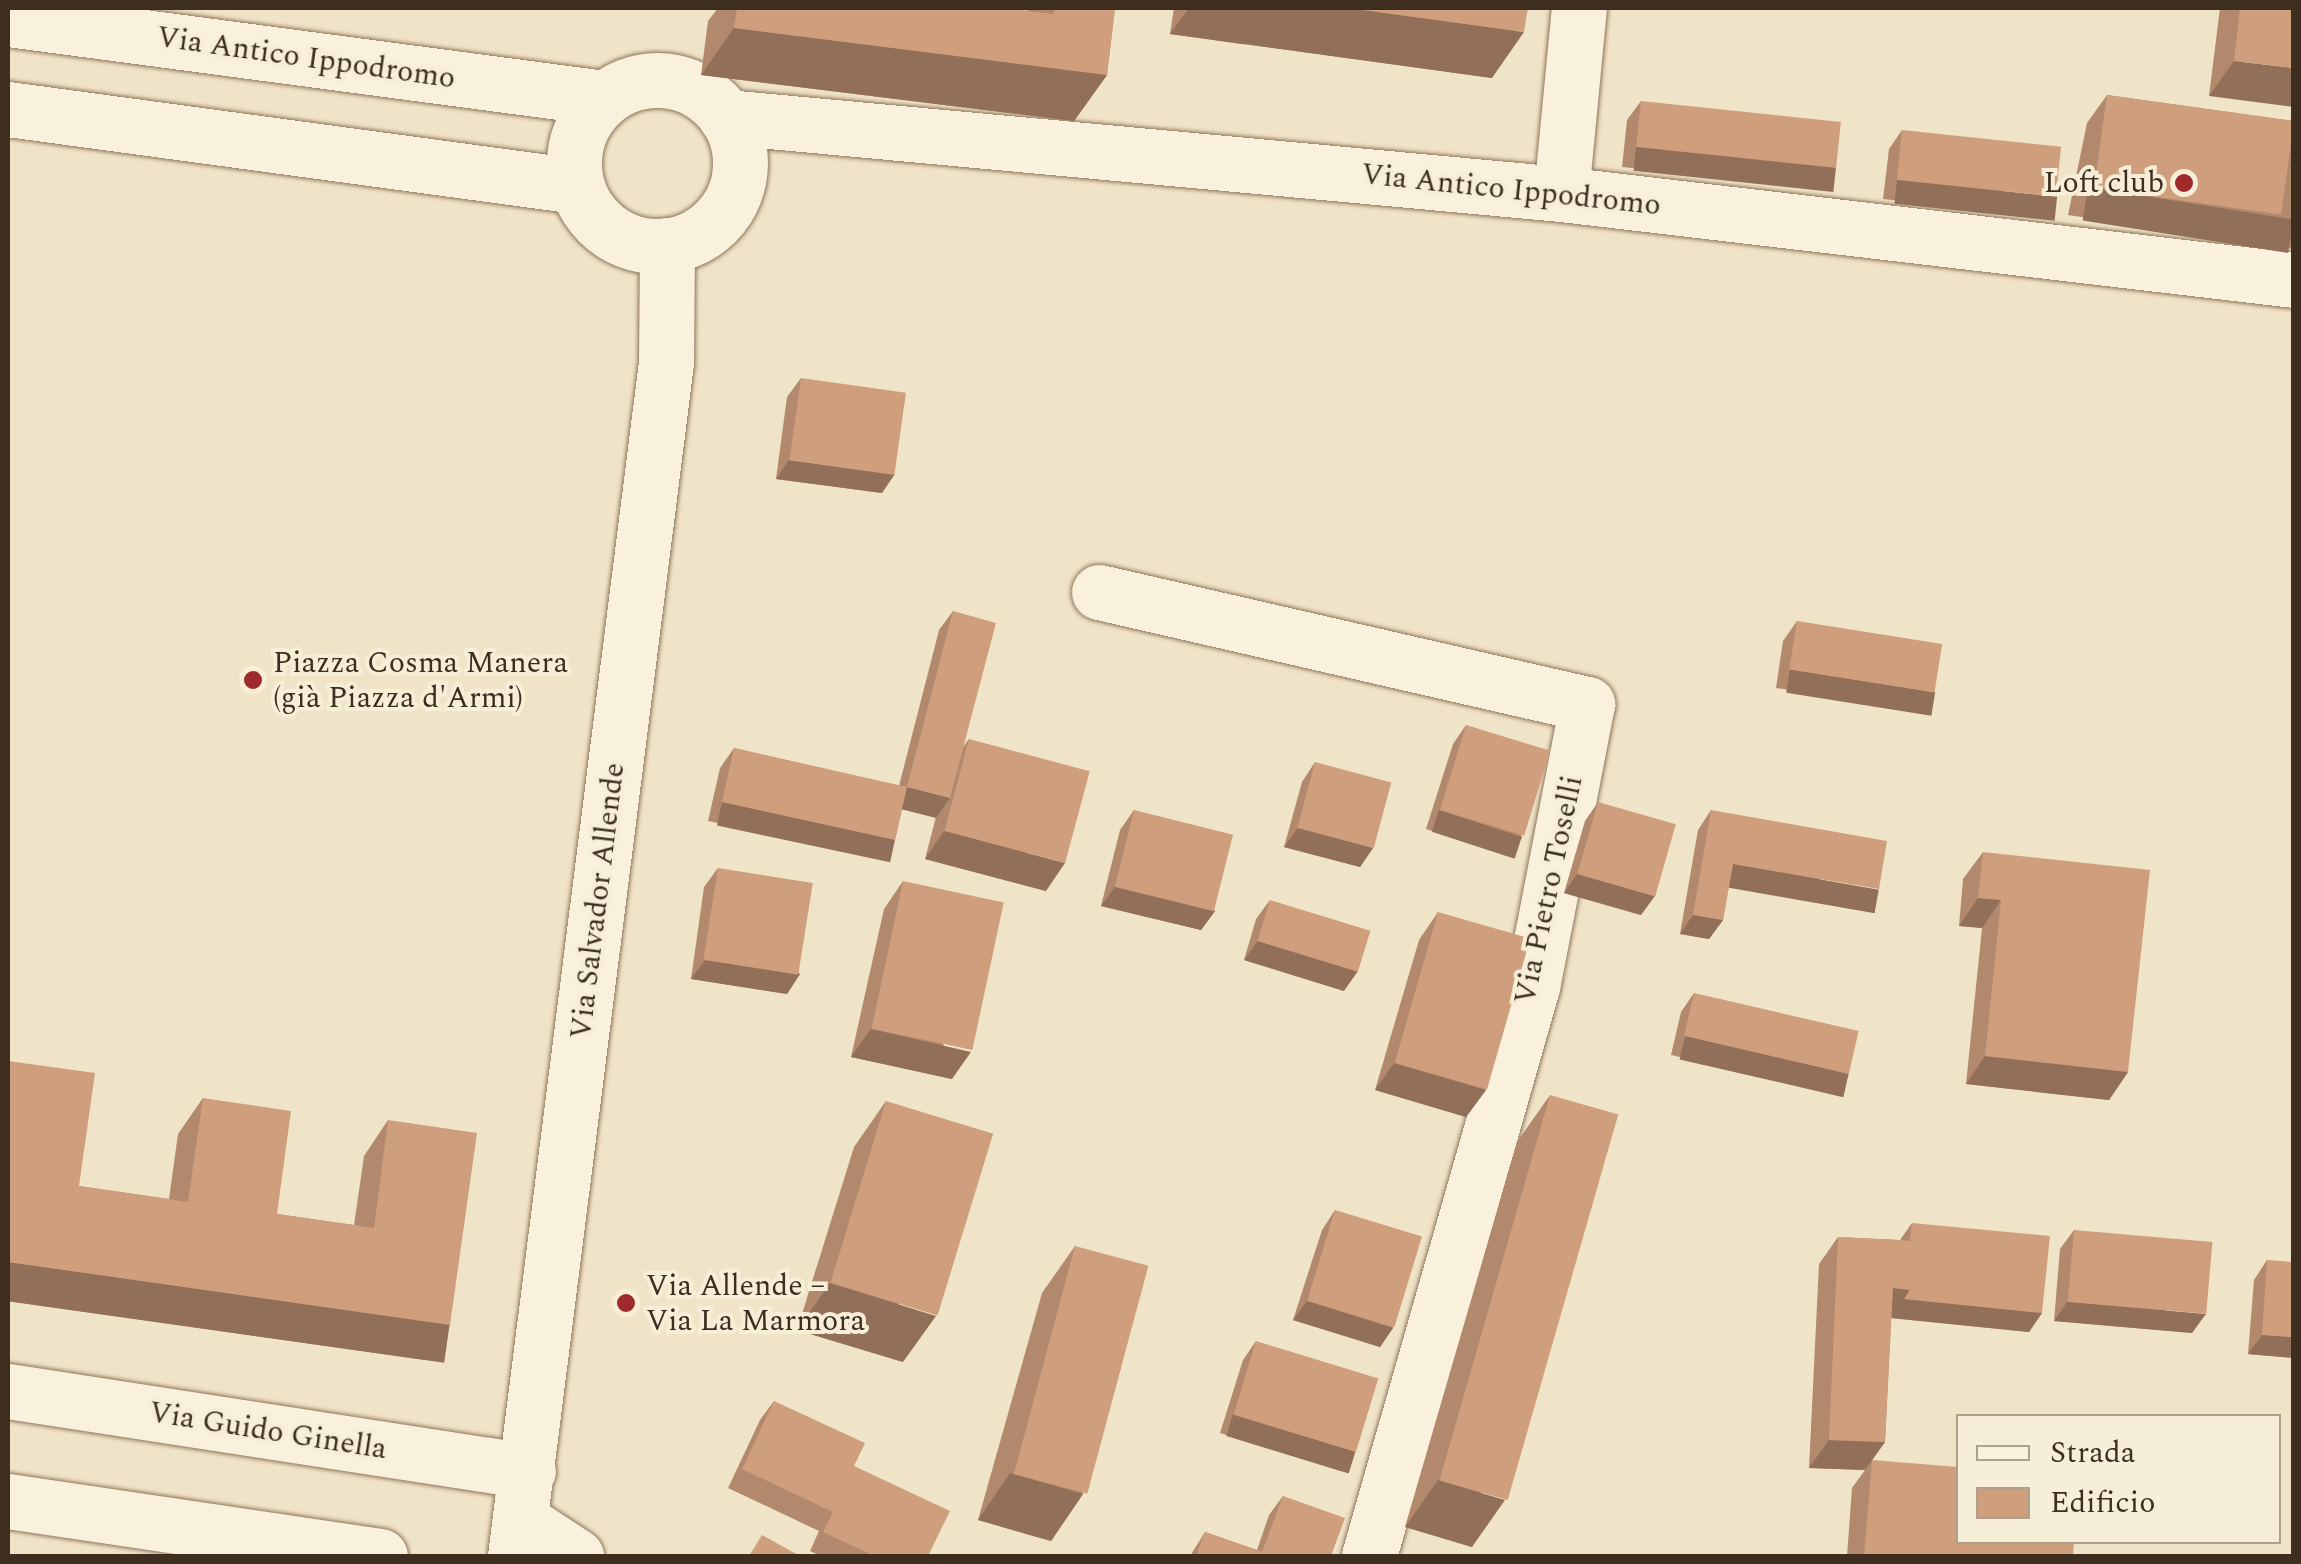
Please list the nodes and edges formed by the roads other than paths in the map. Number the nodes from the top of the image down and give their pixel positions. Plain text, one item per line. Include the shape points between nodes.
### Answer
1 (1580, 8) edge
2 (8, 19) edge
3 (604, 98) junction
4 (8, 109) edge
5 (726, 116) junction
6 (577, 186) junction
7 (1560, 194) junction
8 (668, 245) junction
9 (2294, 280) edge
10 (1099, 592) dead end
11 (8, 1391) edge
12 (8, 1501) edge
13 (521, 1516) edge
14 (380, 1556) edge
15 (576, 1556) edge
16 (1369, 1556) edge

1 - 7 street
2 - 3 street, Via Antico Ippodromo
3 - 5 street via 628,84 655,80 707,96
3 - 6 street via 577,138
4 - 6 street
5 - 7 street, Via Antico Ippodromo
5 - 8 street via 740,162 727,208 690,239
6 - 8 street via 602,225 621,238
7 - 9 street, Via Antico Ippodromo
8 - 13 street, Via Salvador Allende via 666,363
10 - 16 street, Via Pietro Toselli via 1587,704 1532,987
11 - 13 street, Via Guido Ginella
12 - 14 street
13 - 15 street

